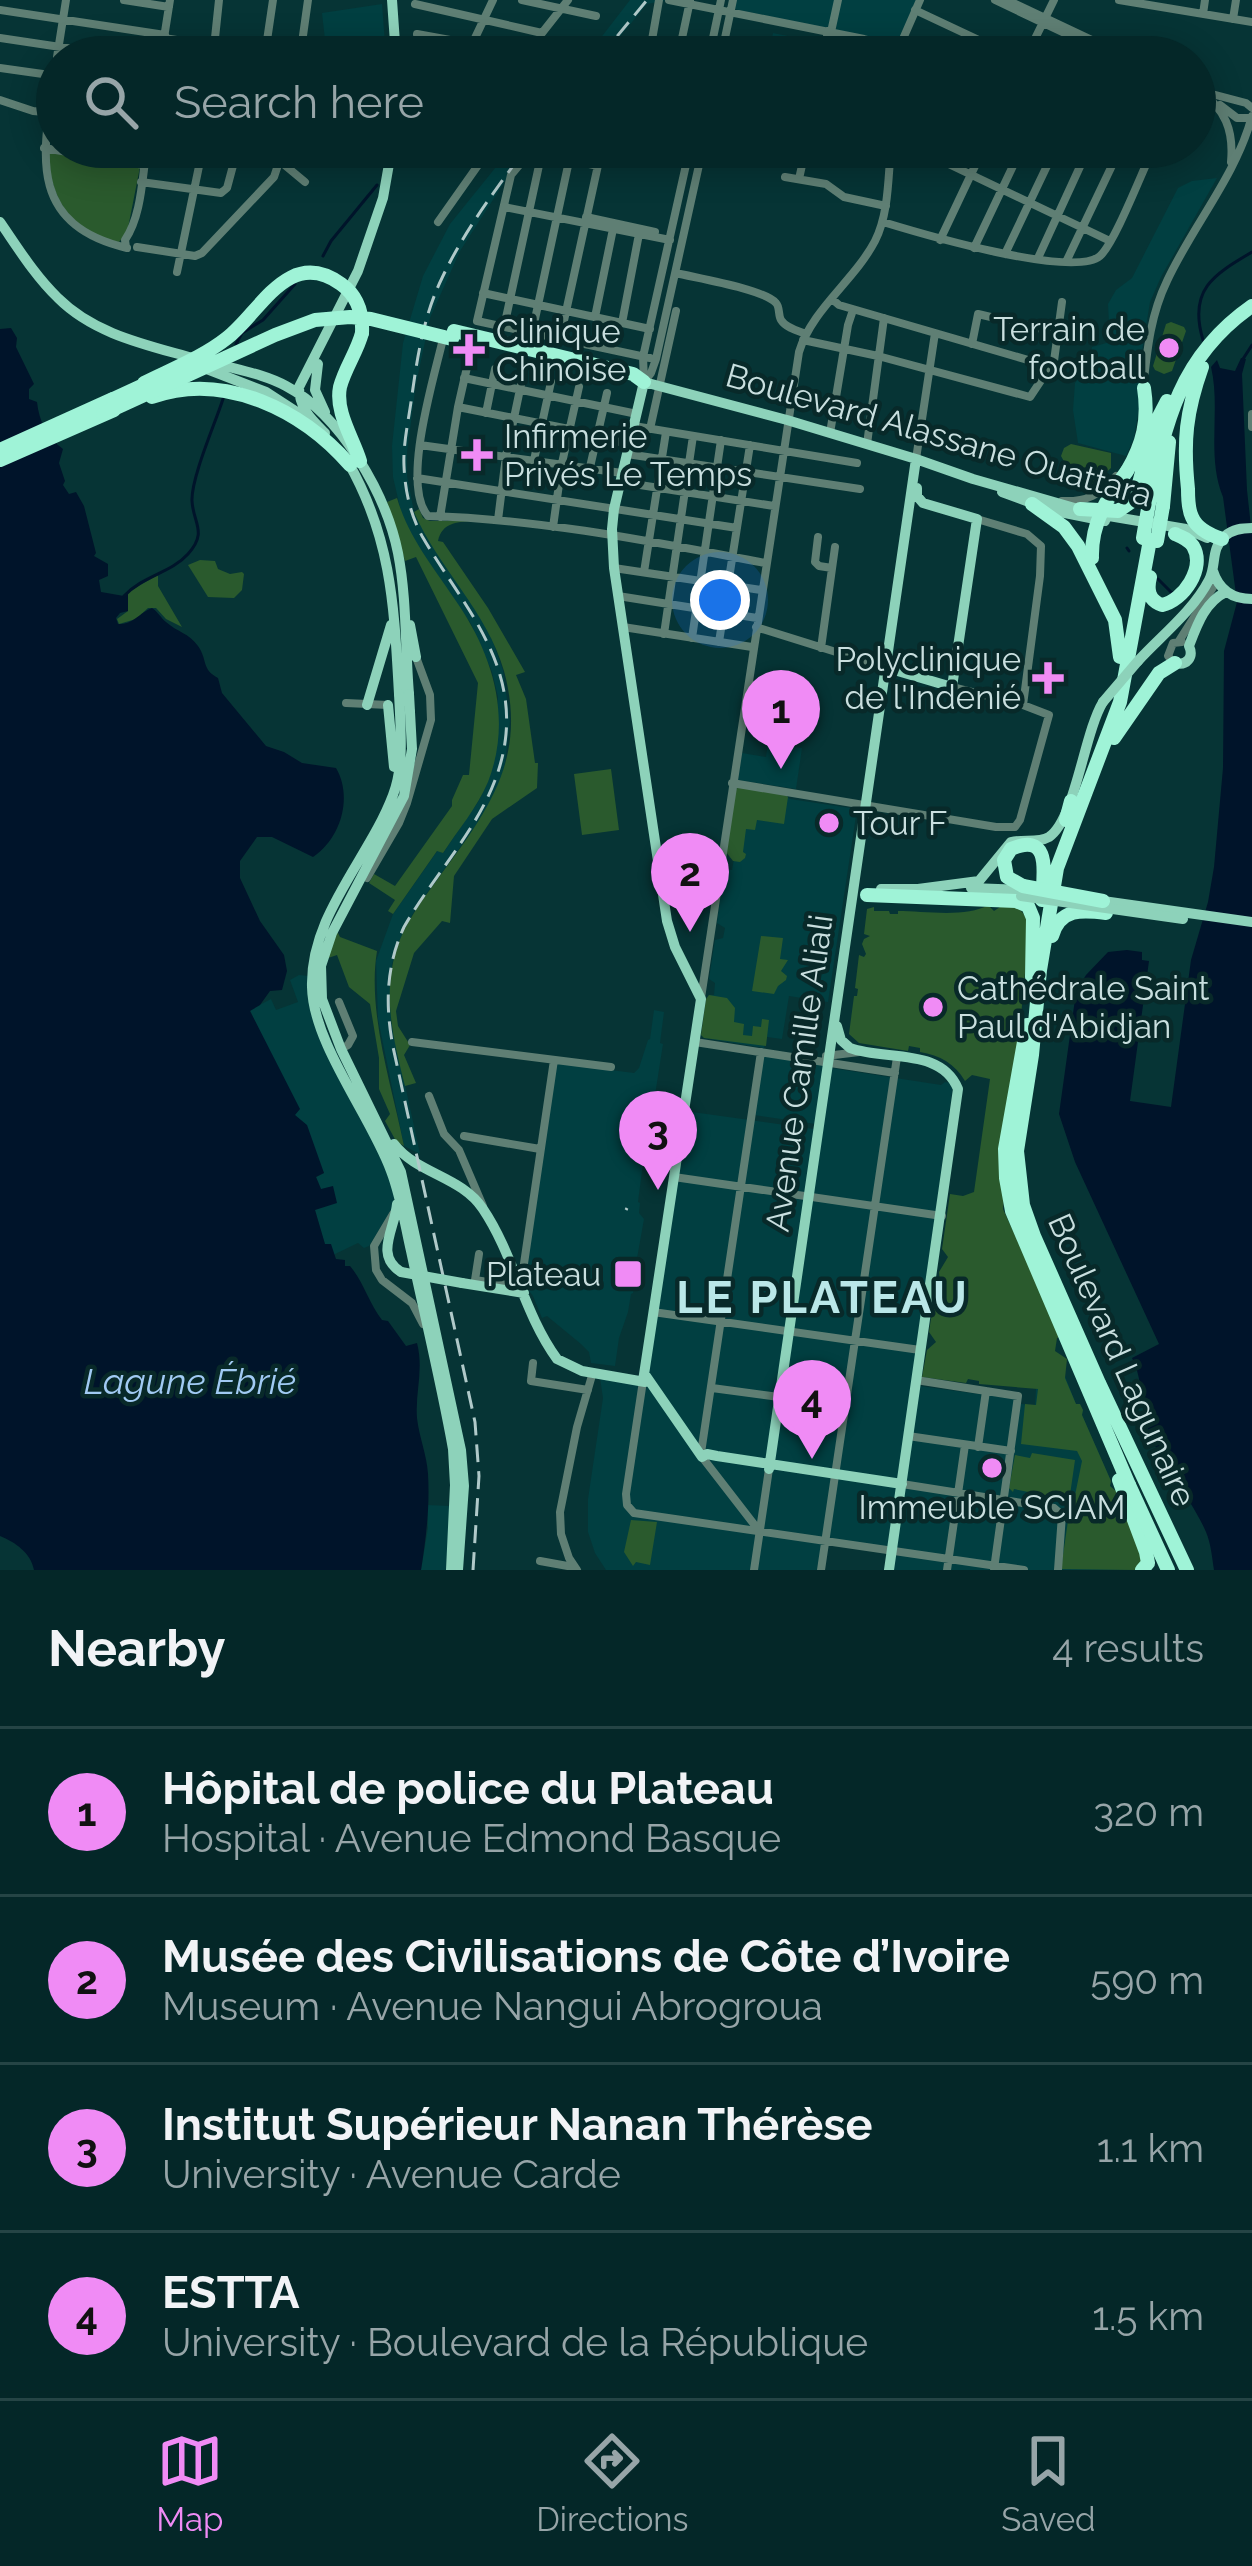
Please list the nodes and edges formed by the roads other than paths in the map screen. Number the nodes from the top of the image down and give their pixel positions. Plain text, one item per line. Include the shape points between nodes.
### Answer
1 (65, 0) edge
2 (124, 0) edge
3 (220, 0) edge
4 (273, 0) edge
5 (308, 0) edge
6 (395, 0) edge
7 (493, 0) edge
8 (522, 0) edge
9 (659, 0) edge
10 (669, 0) edge
11 (733, 0) edge
12 (838, 0) edge
13 (995, 0) edge
14 (1007, 0) edge
15 (1054, 0) edge
16 (1119, 0) edge
17 (1205, 0) edge
18 (1236, 0) edge
19 (690, 2) edge
20 (1146, 2) edge
21 (170, 3) edge
22 (415, 4) dead end
23 (565, 4) edge
24 (1175, 4) edge
25 (918, 5) edge
26 (724, 8) edge
27 (0, 10) edge
28 (1203, 14) junction
29 (596, 16) dead end
30 (1233, 19) junction
31 (63, 20) junction
32 (483, 20) junction
33 (1043, 21) junction
34 (1252, 22) edge
35 (830, 31) junction
36 (417, 34) dead end
37 (61, 36) edge
38 (164, 36) joint
39 (215, 36) edge
40 (266, 36) edge
41 (303, 36) edge
42 (398, 36) edge
43 (427, 36) edge
44 (475, 36) edge
45 (653, 36) edge
46 (682, 36) edge
47 (829, 36) edge
48 (846, 36) edge
49 (905, 36) edge
50 (976, 36) edge
51 (1036, 36) edge
52 (1073, 36) edge
53 (1078, 36) edge
54 (0, 38) edge
55 (36, 49) edge
56 (0, 68) edge
57 (36, 73) edge
58 (1216, 96) edge
59 (1252, 96) edge
60 (0, 100) edge
61 (1237, 101) junction
62 (1216, 102) edge
63 (1216, 105) edge
64 (36, 110) edge
65 (1252, 114) edge
66 (47, 168) edge
67 (143, 168) edge
68 (199, 168) edge
69 (231, 168) edge
70 (278, 168) edge
71 (287, 168) edge
72 (390, 168) edge
73 (476, 168) edge
74 (519, 168) edge
75 (536, 168) edge
76 (567, 168) edge
77 (598, 168) edge
78 (685, 168) edge
79 (699, 168) edge
80 (802, 168) edge
81 (889, 168) edge
82 (960, 168) edge
83 (974, 168) edge
84 (1012, 168) edge
85 (1047, 168) edge
86 (1079, 168) edge
87 (1110, 168) edge
88 (1144, 168) edge
89 (1231, 170) junction
90 (971, 173) junction
91 (785, 177) dead end
92 (800, 179) junction
93 (141, 182) junction
94 (304, 182) dead end
95 (1003, 188) junction
96 (195, 190) junction
97 (1030, 202) junction
98 (503, 206) junction
99 (886, 206) junction
100 (529, 213) junction
101 (1057, 216) junction
102 (556, 218) junction
103 (586, 220) junction
104 (438, 222) dead end
105 (883, 222) junction
106 (0, 226) edge
107 (1082, 228) junction
108 (613, 229) junction
109 (639, 234) junction
110 (670, 238) junction
111 (940, 240) junction
112 (132, 242) junction
113 (1110, 242) junction
114 (974, 248) junction
115 (181, 253) junction
116 (1005, 254) junction
117 (1038, 258) junction
118 (1066, 262) junction
119 (177, 272) dead end
120 (676, 273) junction
121 (483, 293) junction
122 (511, 298) junction
123 (832, 299) junction
124 (1062, 302) dead end
125 (1252, 302) edge
126 (538, 304) junction
127 (566, 310) junction
128 (853, 310) junction
129 (676, 311) dead end
130 (1252, 316) edge
131 (595, 317) junction
132 (884, 318) junction
133 (622, 323) junction
134 (504, 327) junction
135 (650, 329) junction
136 (532, 333) junction
137 (935, 333) junction
138 (1059, 333) junction
139 (804, 337) junction
140 (449, 338) junction
141 (560, 339) junction
142 (972, 344) junction
143 (845, 347) junction
144 (470, 354) dead end
145 (878, 356) junction
146 (646, 357) junction
147 (315, 362) junction
148 (197, 366) junction
149 (1052, 367) junction
150 (495, 369) dead end
151 (929, 369) junction
152 (1196, 369) junction
153 (523, 375) dead end
154 (257, 376) junction
155 (464, 378) junction
156 (551, 382) dead end
157 (651, 383) junction
158 (492, 384) junction
159 (579, 387) dead end
160 (1144, 388) junction
161 (520, 390) junction
162 (607, 393) dead end
163 (548, 396) junction
164 (113, 399) junction
165 (300, 399) junction
166 (1166, 401) junction
167 (576, 402) junction
168 (458, 407) junction
169 (603, 408) junction
170 (486, 412) junction
171 (103, 414) junction
172 (1252, 414) edge
173 (514, 419) junction
174 (635, 420) junction
175 (787, 420) junction
176 (542, 424) junction
177 (326, 426) junction
178 (1252, 427) edge
179 (569, 429) junction
180 (650, 429) junction
181 (666, 433) junction
182 (830, 433) junction
183 (693, 436) junction
184 (597, 437) junction
185 (721, 440) junction
186 (867, 444) junction
187 (420, 445) junction
188 (750, 445) junction
189 (450, 449) junction
190 (628, 449) junction
191 (0, 450) edge
192 (782, 450) junction
193 (506, 457) junction
194 (0, 460) edge
195 (534, 460) junction
196 (661, 460) junction
197 (355, 463) junction
198 (857, 463) dead end
199 (562, 464) junction
200 (689, 464) junction
201 (920, 464) junction
202 (590, 467) junction
203 (718, 468) junction
204 (745, 472) junction
205 (621, 477) junction
206 (417, 478) junction
207 (778, 478) junction
208 (973, 479) junction
209 (444, 483) junction
210 (657, 487) junction
211 (860, 489) dead end
212 (501, 491) junction
213 (686, 492) junction
214 (712, 496) junction
215 (919, 499) junction
216 (556, 500) junction
217 (741, 501) junction
218 (1054, 501) junction
219 (1032, 504) junction
220 (1156, 505) junction
221 (774, 506) junction
222 (614, 509) junction
223 (1080, 509) junction
224 (909, 511) junction
225 (652, 515) junction
226 (440, 517) junction
227 (977, 519) junction
228 (498, 520) junction
229 (681, 520) junction
230 (709, 524) junction
231 (553, 527) junction
232 (737, 528) junction
233 (1252, 528) edge
234 (1175, 534) junction
235 (612, 537) junction
236 (818, 537) dead end
237 (1150, 540) junction
238 (648, 543) junction
239 (1220, 543) junction
240 (835, 547) dead end
241 (676, 548) junction
242 (705, 552) junction
243 (732, 556) junction
244 (765, 562) junction
245 (614, 568) junction
246 (832, 568) junction
247 (644, 572) junction
248 (672, 576) junction
249 (1215, 576) junction
250 (701, 580) junction
251 (402, 581) junction
252 (728, 584) junction
253 (760, 590) junction
254 (1099, 590) junction
255 (1229, 593) junction
256 (618, 596) junction
257 (393, 598) junction
258 (1252, 599) edge
259 (668, 603) junction
260 (697, 608) junction
261 (724, 612) junction
262 (756, 622) junction
263 (623, 627) junction
264 (664, 634) junction
265 (692, 638) junction
266 (719, 642) junction
267 (1184, 644) junction
268 (753, 647) junction
269 (821, 648) junction
270 (416, 657) joint
271 (1120, 657) junction
272 (1175, 663) joint
273 (884, 668) junction
274 (901, 672) junction
275 (952, 687) junction
276 (882, 690) junction
277 (404, 694) junction
278 (431, 701) junction
279 (346, 703) dead end
280 (369, 705) junction
281 (388, 705) junction
282 (1023, 705) junction
283 (405, 713) junction
284 (390, 724) junction
285 (1101, 758) junction
286 (732, 783) junction
287 (395, 792) junction
288 (1071, 801) junction
289 (866, 804) junction
290 (1066, 820) junction
291 (360, 889) joint
292 (918, 889) junction
293 (1022, 891) junction
294 (858, 893) junction
295 (1042, 900) junction
296 (1103, 902) joint
297 (1183, 919) junction
298 (337, 923) junction
299 (1252, 926) edge
300 (1032, 977) junction
301 (701, 999) junction
302 (339, 1002) dead end
303 (836, 1016) junction
304 (412, 1042) dead end
305 (694, 1042) junction
306 (341, 1049) junction
307 (761, 1052) junction
308 (862, 1052) junction
309 (897, 1057) junction
310 (830, 1059) junction
311 (554, 1060) junction
312 (611, 1067) dead end
313 (865, 1068) junction
314 (895, 1073) junction
315 (1027, 1092) junction
316 (429, 1096) dead end
317 (377, 1119) junction
318 (464, 1136) dead end
319 (540, 1149) junction
320 (673, 1177) junction
321 (740, 1186) junction
322 (397, 1189) junction
323 (809, 1196) junction
324 (875, 1206) junction
325 (397, 1208) junction
326 (484, 1210) junction
327 (941, 1216) junction
328 (479, 1254) dead end
329 (522, 1289) junction
330 (652, 1312) junction
331 (721, 1322) junction
332 (789, 1331) junction
333 (429, 1335) junction
334 (856, 1340) junction
335 (920, 1350) junction
336 (533, 1363) dead end
337 (593, 1372) junction
338 (645, 1378) junction
339 (916, 1381) junction
340 (712, 1388) junction
341 (588, 1390) junction
342 (986, 1391) junction
343 (779, 1397) junction
344 (1107, 1435) junction
345 (908, 1436) junction
346 (964, 1445) junction
347 (978, 1447) junction
348 (1011, 1451) junction
349 (701, 1456) junction
350 (770, 1467) junction
351 (835, 1477) junction
352 (1146, 1481) junction
353 (897, 1487) junction
354 (958, 1492) junction
355 (1004, 1499) junction
356 (760, 1532) junction
357 (825, 1540) junction
358 (1167, 1540) junction
359 (1145, 1548) junction
360 (889, 1550) junction
361 (540, 1562) dead end
362 (948, 1564) edge
363 (575, 1568) edge
364 (994, 1568) edge
365 (1056, 1568) edge
366 (455, 1570) edge
367 (754, 1570) edge
368 (821, 1570) edge
369 (886, 1570) edge
370 (1024, 1570) edge
371 (1142, 1570) edge
372 (1154, 1570) edge
373 (1169, 1570) edge
374 (1186, 1570) edge

1 - 31 street
2 - 21 street
3 - 39 street
4 - 40 street
5 - 41 street
6 - 42 main road
7 - 32 street
8 - 23 street
9 - 45 street
10 - 19 street
11 - 26 street
12 - 35 street
13 - 33 street
14 - 33 street
15 - 33 street
16 - 20 street
17 - 28 street
18 - 30 street
19 - 26 street
19 - 46 street
20 - 24 street
21 - 38 street
22 - 32 street
23 - 29 street
23 - 32 street via 544,32
24 - 28 street
25 - 49 street
25 - 50 street
26 - 35 street
27 - 31 street
28 - 30 street
30 - 34 street
31 - 37 street
31 - 38 street
32 - 44 street
33 - 51 street
33 - 52 street
33 - 53 street
35 - 47 street
35 - 48 street
36 - 43 street
54 - 55 street
56 - 57 street
58 - 61 street
59 - 61 street
60 - 64 street
61 - 65 street
62 - 65 street via 1238,118
63 - 89 street via 1232,133
65 - 89 street
66 - 112 street via 50,191 72,222 94,238
67 - 93 street
68 - 96 street
69 - 96 street via 224,192
70 - 115 street via 202,253
71 - 94 street
72 - 147 main road via 370,239
73 - 104 street
74 - 98 street
75 - 100 street
76 - 102 street
77 - 103 street
78 - 110 street
79 - 120 street
80 - 92 street
81 - 99 street
82 - 90 street
83 - 90 street
84 - 95 street
85 - 97 street
86 - 101 street
87 - 107 street
88 - 113 street
89 - 160 street via 1166,283
90 - 95 street
90 - 111 street
91 - 92 street
92 - 99 street
93 - 96 street
93 - 112 street
95 - 97 street
95 - 114 street
96 - 115 street
97 - 101 street
97 - 116 street
98 - 100 street
98 - 121 street
99 - 105 street
100 - 102 street
100 - 122 street
101 - 107 street
101 - 117 street
102 - 103 street
102 - 126 street
103 - 108 street
103 - 110 street
103 - 127 street
105 - 111 street
105 - 123 street
106 - 148 main road via 45,293 74,319
106 - 154 main road via 49,290 91,323
107 - 113 street
107 - 118 street
108 - 109 street
108 - 131 street
109 - 110 street
109 - 133 street
110 - 135 street
111 - 114 street
112 - 115 street
113 - 118 street via 1095,259
114 - 116 street
115 - 119 street
116 - 117 street
117 - 118 street
120 - 139 street via 755,292 776,303 785,325
120 - 157 street
121 - 122 street
121 - 134 street via 477,321
122 - 126 street
122 - 134 street
123 - 128 street
123 - 139 street
124 - 138 street
125 - 152 highway via 1204,350
126 - 127 street
126 - 136 street
127 - 131 street
127 - 141 street
128 - 132 street
128 - 143 street
129 - 157 street
130 - 152 highway
131 - 133 street
132 - 137 street
132 - 145 street
133 - 135 street
134 - 136 street
135 - 146 street
136 - 141 street
137 - 142 street
137 - 151 street
138 - 142 street via 978,314
138 - 149 street
139 - 143 street
139 - 175 street
140 - 157 highway
140 - 164 highway, bridge via 370,310 314,312
140 - 171 highway, bridge via 370,319 315,320
140 - 187 street
141 - 146 street
142 - 149 street
143 - 145 street
143 - 182 street
144 - 155 street
145 - 151 street
145 - 186 street
146 - 157 street
147 - 154 main road via 293,375
147 - 165 main road via 300,383
147 - 177 main road
148 - 165 main road
148 - 177 main road
149 - 151 street via 1030,397
150 - 158 street
151 - 201 street
152 - 166 highway
152 - 220 highway
152 - 220 highway via 1165,427
152 - 239 highway via 1185,428 1190,510
153 - 161 street
154 - 165 main road
155 - 158 street
155 - 168 street
156 - 163 street
157 - 174 main road
157 - 175 main road, Boulevard Alassane Ouattara
157 - 180 street
158 - 161 street
158 - 170 street
159 - 167 street
160 - 166 highway via 1155,403
160 - 218 street via 1136,443 1113,480 1086,500
160 - 254 highway, bridge via 1144,432 1093,535
161 - 163 street
161 - 173 street
162 - 169 street
163 - 167 street
163 - 176 street
164 - 191 highway
164 - 197 highway, bridge via 228,338 286,279 329,278 358,305 362,333 340,398
165 - 177 main road
166 - 223 highway via 1131,502 1118,511
167 - 169 street
167 - 179 street
168 - 170 street
168 - 189 street
169 - 174 street
169 - 184 street
170 - 173 street
171 - 194 highway
171 - 197 highway, bridge via 167,392 220,390 292,415
172 - 178 street
173 - 176 street
173 - 193 street
174 - 180 street
174 - 190 main road
175 - 182 main road, Boulevard Alassane Ouattara
175 - 192 street
176 - 179 street
176 - 195 street
177 - 197 main road
179 - 199 street
180 - 181 street
181 - 183 street
181 - 196 street
182 - 186 main road, Boulevard Alassane Ouattara
183 - 185 street
183 - 200 street
184 - 190 street
184 - 202 street
185 - 188 street
185 - 203 street
186 - 201 main road, Boulevard Alassane Ouattara
187 - 189 street
187 - 206 street
188 - 192 street
188 - 204 street
189 - 193 street
189 - 209 street
190 - 196 street
190 - 205 main road
192 - 198 street
192 - 207 street
193 - 195 street
193 - 212 street
195 - 199 street
196 - 200 street
196 - 210 street
197 - 251 main road via 390,527
197 - 257 main road
199 - 202 street
199 - 216 street
200 - 203 street
200 - 213 street
201 - 208 main road, Boulevard Alassane Ouattara
201 - 215 main road
201 - 224 main road, Avenue Camille Aliali
202 - 205 street
203 - 204 street
203 - 214 street
204 - 207 street
204 - 217 street
205 - 210 street
205 - 222 main road
206 - 209 street
206 - 226 street via 423,513
207 - 211 street
207 - 221 street
208 - 218 main road, Boulevard Alassane Ouattara
208 - 219 main road
209 - 212 street
209 - 226 street
210 - 213 street
210 - 225 street
212 - 216 street
212 - 228 street
213 - 214 street
213 - 229 street
214 - 217 street
214 - 230 street
215 - 224 main road
215 - 227 main road
216 - 222 street
216 - 231 street
217 - 221 street
217 - 232 street
218 - 223 main road, Boulevard Alassane Ouattara
219 - 234 main road
219 - 254 highway via 1072,537
220 - 237 highway, bridge
221 - 244 street
222 - 225 street
222 - 235 main road
223 - 239 main road, Boulevard Alassane Ouattara
224 - 273 main road, Avenue Camille Aliali
225 - 229 street
225 - 238 street
226 - 228 street
227 - 275 main road
227 - 282 street via 1028,534 1041,546
228 - 231 street
229 - 230 street
229 - 241 street
230 - 232 street
230 - 242 street
231 - 235 street
232 - 243 street
233 - 239 main road
234 - 237 highway via 1192,545 1196,563 1181,596 1165,605 1148,588
234 - 239 main road via 1212,550
235 - 238 street
235 - 245 main road
236 - 246 street via 815,562
237 - 271 highway, Boulevard Lagunaire
237 - 285 highway, Boulevard Lagunaire via 1120,702
238 - 241 street
238 - 247 street
239 - 249 main road
240 - 246 street
241 - 242 street
241 - 248 street
242 - 243 street
242 - 250 street
243 - 244 street
243 - 252 street
244 - 253 street
245 - 247 street
245 - 256 main road
246 - 269 street
247 - 248 street
248 - 250 street
248 - 259 street
249 - 255 main road
249 - 267 street
249 - 288 main road, bridge via 1103,702
250 - 252 street
250 - 260 street
251 - 270 main road
251 - 277 main road
252 - 253 street
252 - 261 street
253 - 262 street
254 - 271 highway via 1115,620
255 - 258 main road
255 - 267 main road via 1215,598
256 - 259 street
256 - 263 main road
257 - 277 main road
257 - 280 main road
259 - 260 street
259 - 264 street
260 - 261 street
260 - 265 street
261 - 262 street
261 - 266 street
262 - 268 street
262 - 269 street
263 - 264 street
263 - 301 main road via 667,921
264 - 265 street
265 - 266 street
266 - 268 street
267 - 272 main road via 1188,660
268 - 286 street
269 - 273 street
270 - 278 street
271 - 290 highway, Boulevard Lagunaire via 1104,725
272 - 285 highway via 1159,673
273 - 274 main road
273 - 276 main road, Avenue Camille Aliali
274 - 275 main road
274 - 276 main road
275 - 282 street
276 - 289 main road, Avenue Camille Aliali
277 - 283 main road, bridge
278 - 281 street
278 - 291 street via 407,803
279 - 280 street
280 - 281 street
280 - 284 main road
281 - 284 main road
282 - 289 street via 1049,716 1015,827
283 - 287 main road
283 - 298 main road via 412,748 404,796
284 - 287 main road
285 - 315 highway, Boulevard Lagunaire via 1057,868
286 - 289 street
286 - 301 street
287 - 322 main road via 326,923 312,988 329,1045
288 - 290 highway
288 - 292 main road via 1050,836 1011,842 980,881
289 - 294 main road, Avenue Camille Aliali
290 - 295 highway, Boulevard Lagunaire
291 - 298 main road
292 - 293 main road
292 - 294 main road
293 - 294 main road
293 - 295 highway via 1006,877 1004,860 1017,845 1029,845 1044,858
293 - 296 highway, bridge
293 - 297 main road, bridge
294 - 300 highway via 1023,903 1033,918
294 - 303 main road, Avenue Camille Aliali
295 - 300 highway, Boulevard Lagunaire
296 - 299 main road, bridge
297 - 299 main road
297 - 315 highway, bridge via 1085,911 1060,919
298 - 306 main road via 320,981
300 - 344 highway, Boulevard Lagunaire via 1006,1178 1018,1229
301 - 305 main road
302 - 306 street via 353,1036
303 - 308 main road via 842,1041
303 - 310 main road, Avenue Camille Aliali
304 - 311 street
305 - 307 street
305 - 320 main road
306 - 317 main road
307 - 310 street
307 - 321 street
308 - 309 main road
308 - 310 street
308 - 313 main road
309 - 314 street
309 - 327 main road via 942,1067 958,1089
310 - 313 street
310 - 323 main road, Avenue Camille Aliali
311 - 312 street
311 - 319 street
313 - 314 street
314 - 324 street
315 - 352 highway, Boulevard Lagunaire via 1017,1151 1023,1205
316 - 326 street
317 - 326 main road via 405,1156 463,1187
317 - 366 main road via 409,1200 457,1425 464,1486
318 - 319 street
319 - 329 street
320 - 321 street
320 - 330 main road
321 - 323 street
321 - 331 street
322 - 325 main road
322 - 333 main road
323 - 324 street
323 - 332 main road, Avenue Camille Aliali
324 - 327 street
324 - 334 street
325 - 329 main road, bridge via 386,1255 393,1268
325 - 333 street via 374,1246 376,1270 417,1309
326 - 329 main road
327 - 335 main road
328 - 329 street via 475,1280
329 - 337 main road via 557,1358
330 - 331 street
330 - 338 main road
331 - 332 street
331 - 340 street
332 - 334 street
332 - 343 main road, Avenue Camille Aliali
333 - 366 main road via 453,1449
334 - 335 street
334 - 351 street
335 - 339 main road
336 - 341 street via 531,1381
337 - 338 main road
337 - 341 street
338 - 349 main road
338 - 356 street via 629,1509
339 - 342 street
339 - 345 main road
340 - 343 street
340 - 349 street
341 - 363 street via 560,1513
342 - 347 street
342 - 348 street via 1018,1396
343 - 350 main road, Avenue Camille Aliali
344 - 359 highway
344 - 373 highway, Boulevard Lagunaire, bridge
345 - 346 street
345 - 353 main road
346 - 347 street
346 - 354 street
347 - 348 street
348 - 355 street
349 - 350 main road
349 - 356 street
350 - 351 main road
350 - 356 street
351 - 353 main road
351 - 357 street
352 - 358 highway
352 - 374 highway, Boulevard Lagunaire
353 - 354 street
353 - 360 main road
354 - 355 street
354 - 362 street
355 - 364 street
355 - 365 street via 1060,1513
356 - 357 street
356 - 367 street
357 - 360 street
357 - 368 street
358 - 359 highway via 1160,1552
358 - 373 highway
359 - 371 highway
360 - 362 street
360 - 369 main road
361 - 363 street
362 - 364 street
364 - 370 street
372 - 373 street

